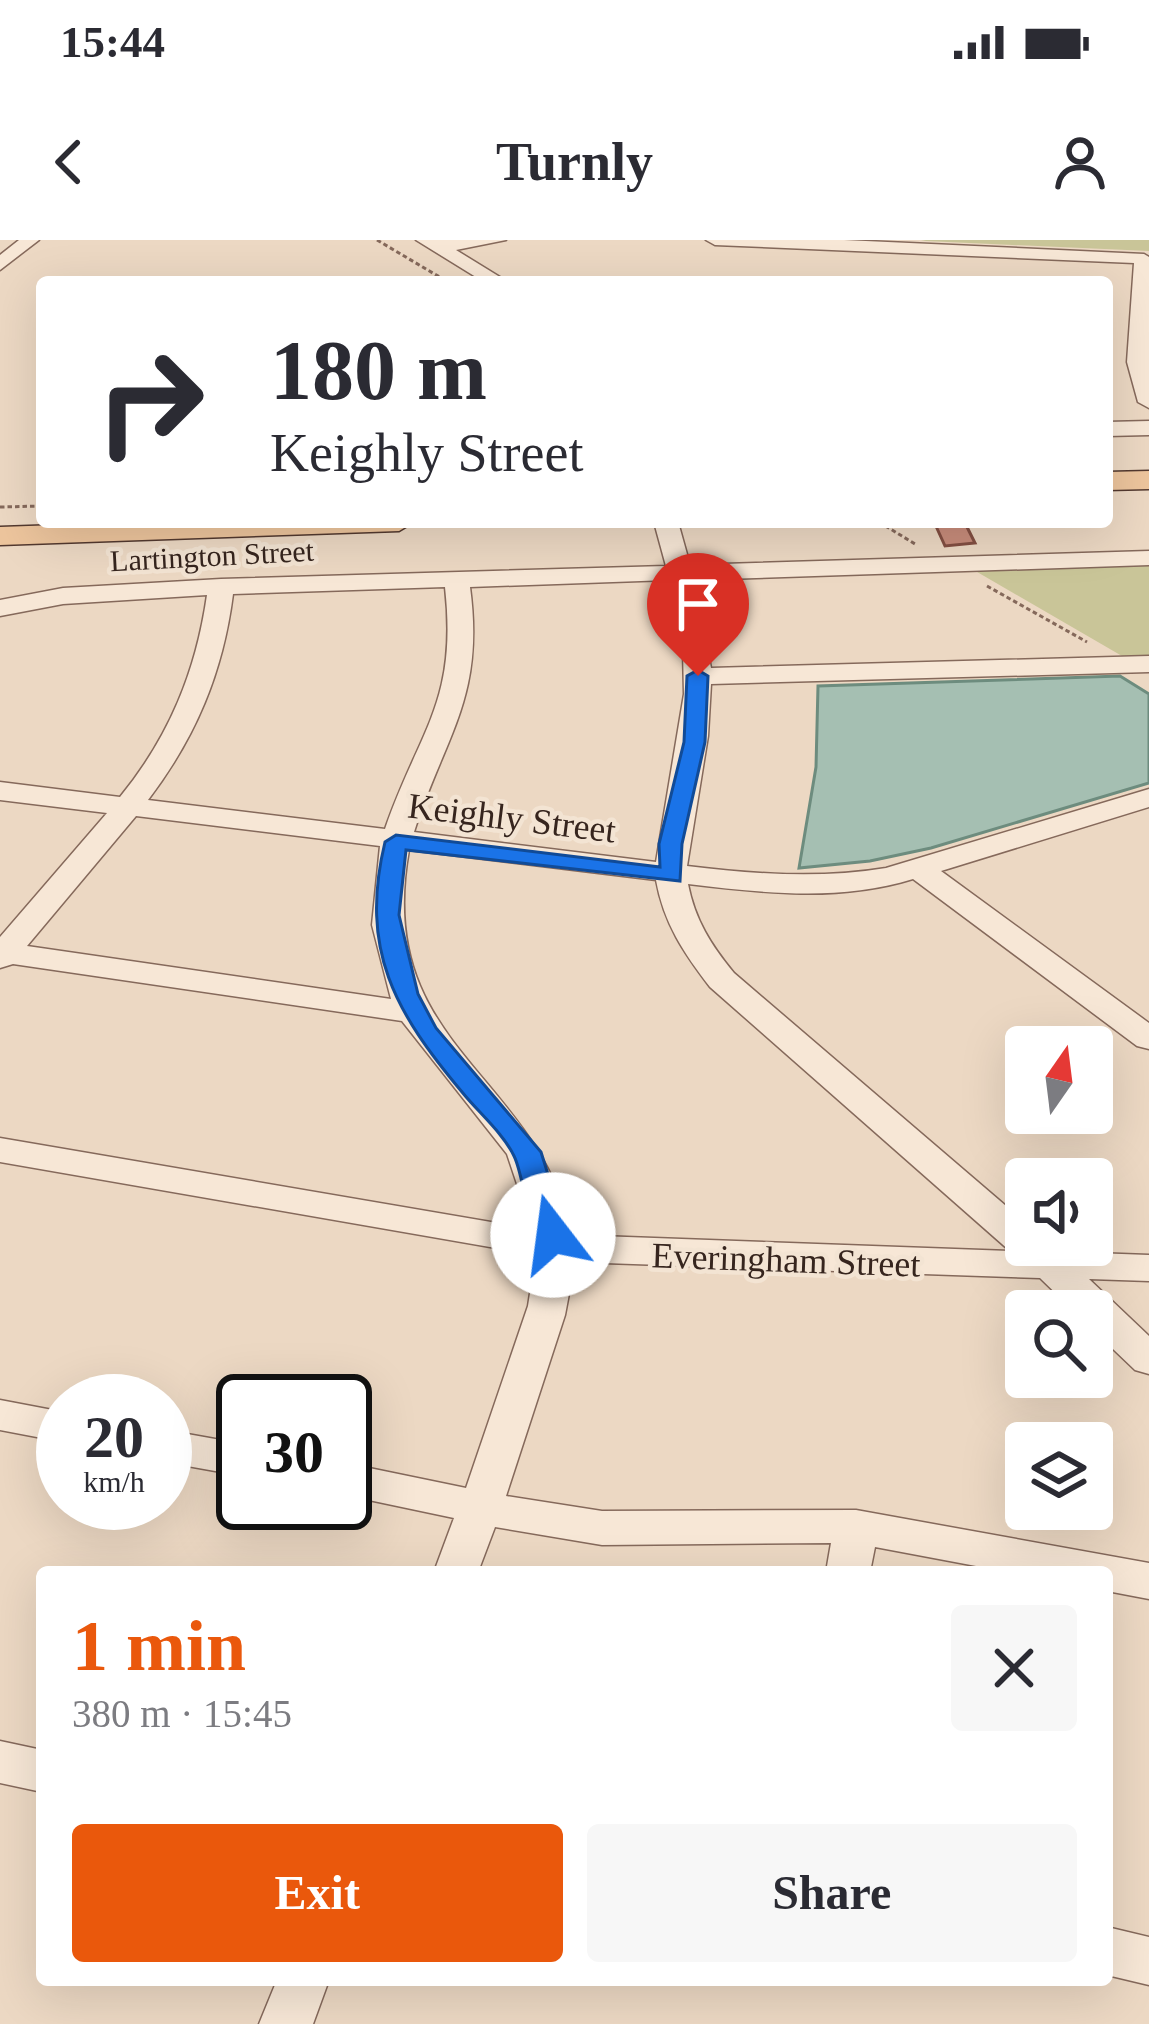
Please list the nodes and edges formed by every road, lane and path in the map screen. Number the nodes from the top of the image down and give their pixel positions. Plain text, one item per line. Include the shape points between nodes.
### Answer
1 (30, 240) edge
2 (377, 240) edge
3 (497, 240) edge
4 (715, 240) edge
5 (729, 240) edge
6 (831, 240) edge
7 (434, 242) edge
8 (897, 244) edge
9 (1144, 258) edge
10 (0, 264) edge
11 (438, 276) edge
12 (488, 276) edge
13 (1149, 402) edge
14 (1149, 428) edge
15 (1113, 429) edge
16 (1149, 480) edge
17 (1113, 481) edge
18 (1149, 498) edge
19 (1113, 499) edge
20 (36, 509) edge
21 (36, 509) edge
22 (0, 511) edge
23 (228, 528) edge
24 (668, 528) edge
25 (889, 528) edge
26 (0, 536) edge
27 (1149, 558) edge
28 (944, 562) junction
29 (679, 570) junction
30 (457, 578) junction
31 (221, 587) junction
32 (0, 608) edge
33 (1138, 664) edge
34 (698, 676) junction
35 (0, 791) edge
36 (1146, 801) edge
37 (126, 808) junction
38 (396, 842) junction
39 (919, 869) junction
40 (671, 876) junction
41 (1, 954) edge
42 (415, 1013) junction
43 (1149, 1039) edge
44 (0, 1150) edge
45 (1005, 1225) edge
46 (554, 1246) junction
47 (1005, 1252) edge
48 (1113, 1263) edge
49 (1051, 1266) edge
50 (1149, 1268) edge
51 (1149, 1360) edge
52 (0, 1415) edge
53 (36, 1421) edge
54 (372, 1484) edge
55 (481, 1505) junction
56 (856, 1527) junction
57 (458, 1566) edge
58 (849, 1566) edge
59 (1072, 1566) edge
60 (1113, 1574) edge
61 (1149, 1581) edge
62 (0, 1762) edge
63 (36, 1771) edge
64 (1113, 1952) edge
65 (1149, 1960) edge
66 (301, 1986) edge
67 (286, 2024) edge

1 - 10 street
2 - 11 path
3 - 7 street
4 - 5 street
5 - 8 street
6 - 8 street
7 - 12 street
8 - 9 street
8 - 9 street via 975,259
9 - 13 street via 1138,362
14 - 15 street
16 - 17 main road
18 - 19 main road
20 - 22 main road
21 - 22 path
23 - 26 main road
24 - 29 street
25 - 28 path
27 - 28 street, Lartington Street
28 - 29 street, Lartington Street
28 - 33 path
29 - 30 street, Lartington Street
29 - 34 street
30 - 31 street, Lartington Street
30 - 38 street via 457,684
31 - 32 street, Lartington Street
31 - 37 street via 197,704
33 - 34 street
34 - 40 street
35 - 37 street, Keighly Street
36 - 39 street, Keighly Street
37 - 38 street, Keighly Street
37 - 41 street
38 - 40 street, Keighly Street
38 - 42 street via 387,915
39 - 40 street, Keighly Street via 846,884
39 - 43 street
40 - 45 street via 683,931 722,980
41 - 42 street
42 - 46 street via 527,1152
44 - 46 street, Everingham Street
46 - 47 street, Everingham Street via 648,1255
46 - 55 street via 545,1315
48 - 50 street, Everingham Street
49 - 51 street
52 - 53 street
54 - 55 street
55 - 56 street via 602,1528
55 - 57 street
56 - 58 street
56 - 59 street
60 - 61 street
62 - 63 street
64 - 65 street
66 - 67 street

